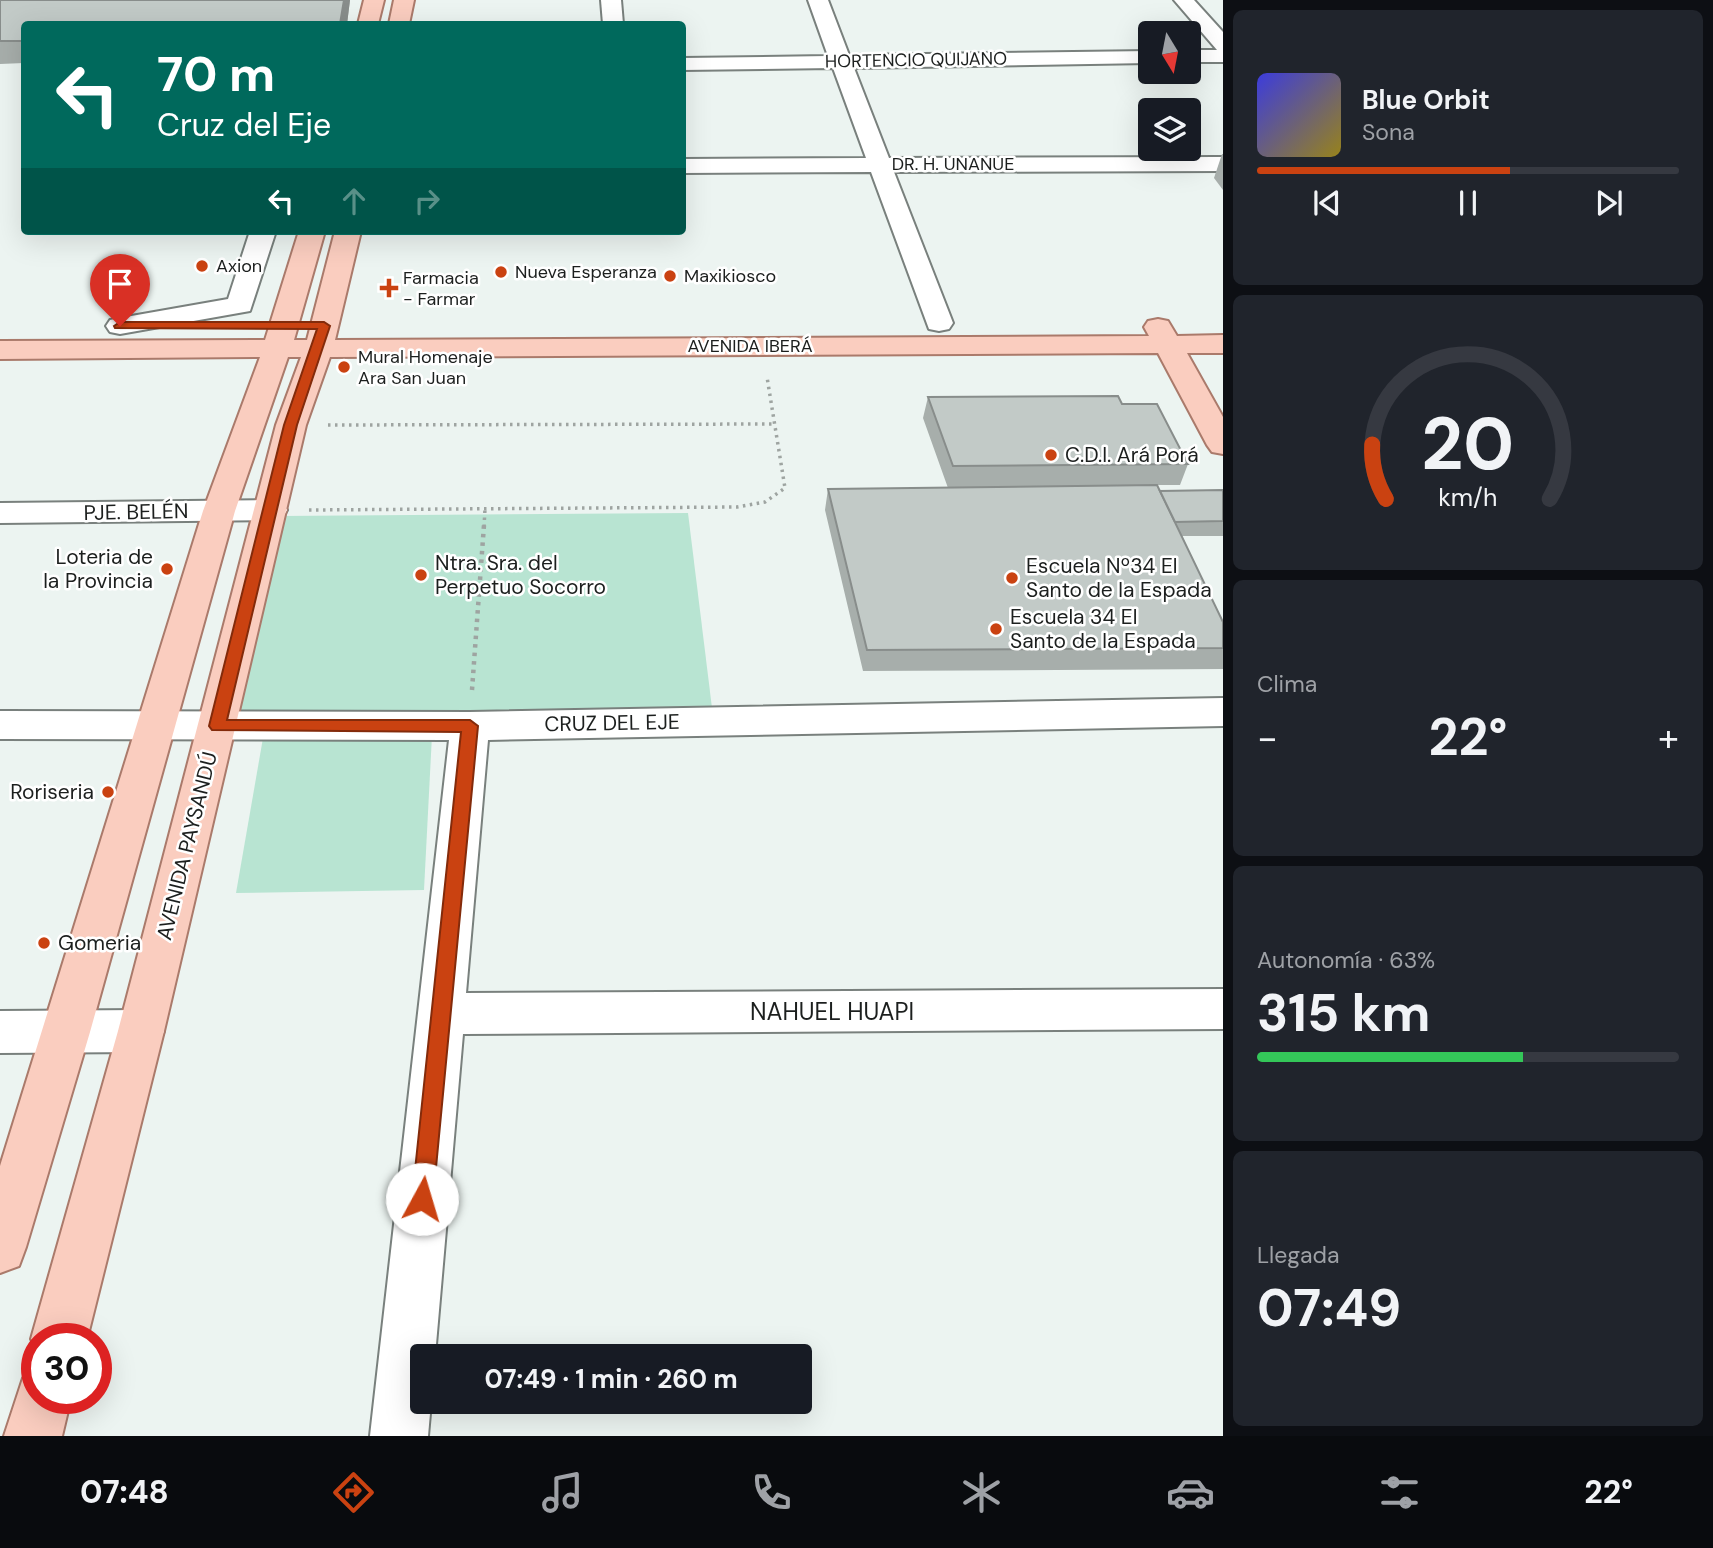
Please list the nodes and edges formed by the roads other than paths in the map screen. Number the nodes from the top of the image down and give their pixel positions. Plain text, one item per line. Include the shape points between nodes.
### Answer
1 (374, 0) edge
2 (404, 0) edge
3 (611, 0) edge
4 (818, 0) edge
5 (1184, 0) edge
6 (369, 21) edge
7 (399, 21) edge
8 (614, 21) edge
9 (1223, 45) edge
10 (1201, 56) edge
11 (1223, 56) edge
12 (1138, 57) edge
13 (841, 61) junction
14 (686, 64) edge
15 (880, 164) junction
16 (1223, 164) edge
17 (686, 166) edge
18 (262, 235) edge
19 (311, 235) edge
20 (347, 235) edge
21 (939, 323) junction
22 (0, 326) edge
23 (120, 326) junction
24 (1162, 333) junction
25 (1220, 335) edge
26 (280, 337) junction
27 (321, 337) junction
28 (0, 350) edge
29 (1223, 445) edge
30 (271, 510) junction
31 (219, 511) junction
32 (0, 513) edge
33 (1223, 712) edge
34 (0, 725) edge
35 (157, 726) junction
36 (217, 726) junction
37 (470, 726) junction
38 (1223, 1009) edge
39 (441, 1014) junction
40 (141, 1031) junction
41 (0, 1032) edge
42 (67, 1032) junction
43 (0, 1247) edge
44 (63, 1323) edge
45 (39, 1414) edge
46 (33, 1436) edge
47 (399, 1436) edge

1 - 6 main road
2 - 7 main road
3 - 8 street
4 - 13 street
5 - 9 street
10 - 11 street
12 - 13 street, HORTENCIO QUIJANO
13 - 14 street, HORTENCIO QUIJANO
13 - 15 street
15 - 16 street, DR. H. UNANUE
15 - 17 street, DR. H. UNANUE
15 - 21 street
18 - 23 street via 240,305
19 - 26 main road
20 - 27 main road, AVENIDA PAYSANDÚ
21 - 24 main road, AVENIDA IBERÁ
21 - 27 main road, AVENIDA IBERÁ
22 - 23 main road
23 - 26 main road
24 - 25 main road, AVENIDA IBERÁ
24 - 27 main road, AVENIDA IBERÁ via 761,345
24 - 29 main road
26 - 27 main road, AVENIDA IBERÁ
26 - 28 main road
26 - 31 main road
27 - 30 main road, AVENIDA PAYSANDÚ via 291,425
30 - 31 street, PJE. BELÉN
30 - 36 main road, AVENIDA PAYSANDÚ
31 - 32 street, PJE. BELÉN
31 - 35 main road
33 - 37 street, CRUZ DEL EJE
34 - 35 street, CRUZ DEL EJE
35 - 36 street, CRUZ DEL EJE
35 - 42 main road
36 - 37 street, CRUZ DEL EJE
36 - 40 main road, AVENIDA PAYSANDÚ
37 - 39 street
38 - 39 street, NAHUEL HUAPI
39 - 47 street
40 - 42 street
40 - 44 main road, AVENIDA PAYSANDÚ
41 - 42 street
42 - 43 main road
45 - 46 main road

